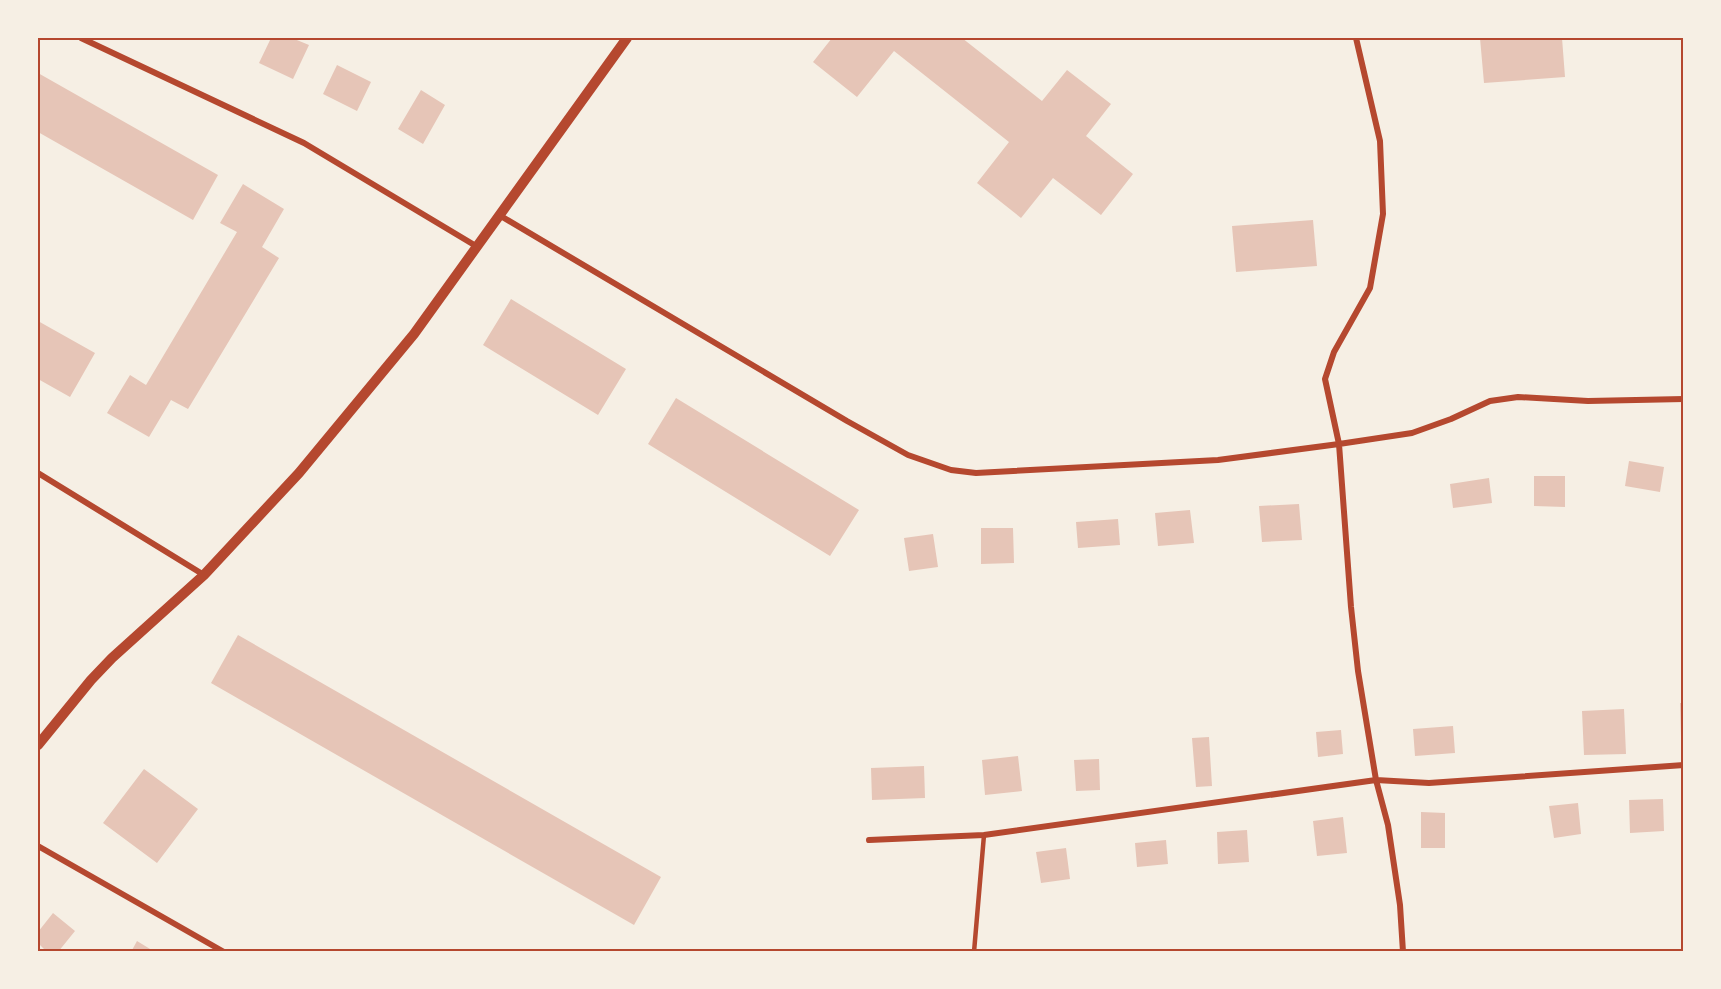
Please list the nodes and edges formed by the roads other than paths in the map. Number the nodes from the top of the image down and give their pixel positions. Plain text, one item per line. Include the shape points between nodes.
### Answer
1 (81, 38) edge
2 (627, 38) edge
3 (1356, 38) edge
4 (499, 215) junction
5 (476, 246) junction
6 (1683, 399) edge
7 (1339, 444) junction
8 (38, 473) edge
9 (204, 575) junction
10 (38, 745) edge
11 (1683, 765) edge
12 (1376, 780) junction
13 (984, 835) junction
14 (869, 840) dead end
15 (38, 846) edge
16 (224, 951) edge
17 (974, 951) edge
18 (1403, 951) edge

1 - 5 street via 304,143
2 - 4 street
3 - 7 street via 1380,141 1383,214 1370,288 1334,352 1325,379
4 - 5 street
4 - 7 street via 846,421 908,455 951,470 976,473 1218,460
5 - 9 street via 414,334 299,473
6 - 7 street via 1518,396 1490,401 1412,433
7 - 12 street via 1358,671
8 - 9 street
9 - 10 street via 112,658
11 - 12 street via 1429,783
12 - 13 street
12 - 18 street via 1388,825
13 - 14 street
13 - 17 lane
15 - 16 street

